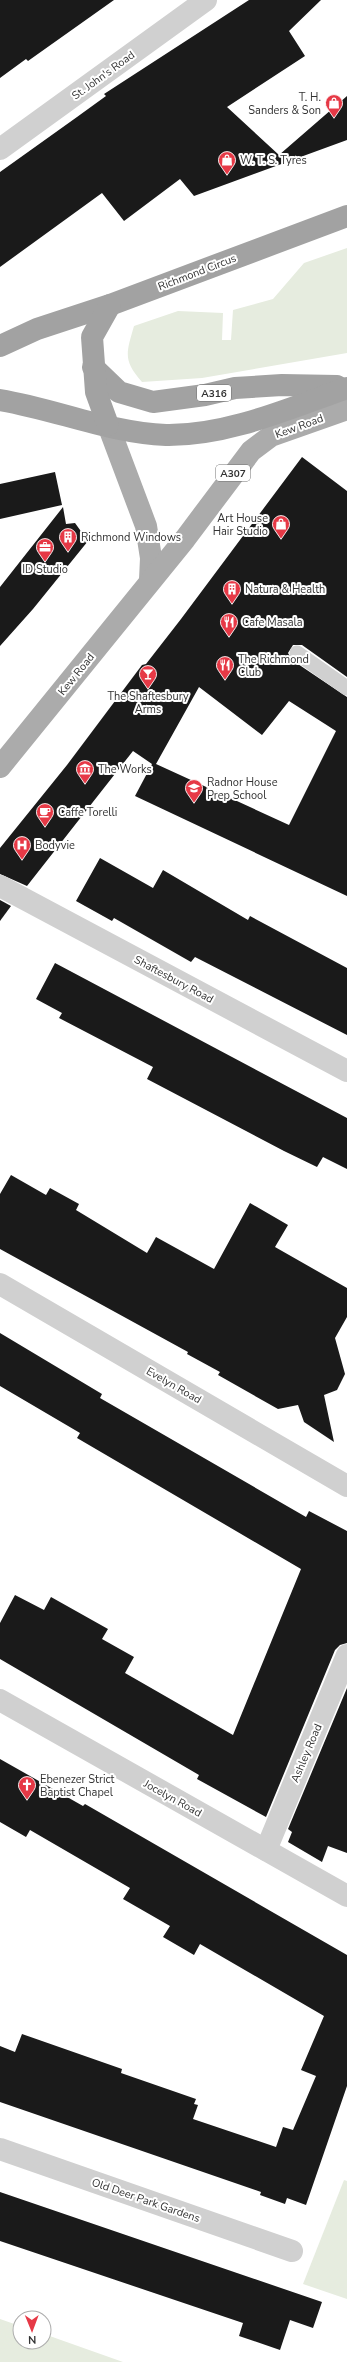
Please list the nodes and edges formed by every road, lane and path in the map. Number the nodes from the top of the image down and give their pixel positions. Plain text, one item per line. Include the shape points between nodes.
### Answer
1 (206, 0) edge
2 (0, 149) edge
3 (347, 216) edge
4 (110, 305) junction
5 (0, 346) edge
6 (93, 367) junction
7 (347, 387) edge
8 (0, 400) edge
9 (347, 409) edge
10 (108, 425) junction
11 (150, 580) junction
12 (297, 653) dead end
13 (347, 688) edge
14 (0, 767) edge
15 (0, 886) edge
16 (347, 1071) edge
17 (0, 1284) edge
18 (347, 1486) edge
19 (347, 1655) edge
20 (0, 1700) edge
21 (266, 1850) junction
22 (347, 1896) edge
23 (0, 2149) edge
24 (292, 2251) dead end

1 - 2 street, St. John's Road
3 - 4 highway, Richmond Circus
4 - 5 highway, Richmond Circus via 37,329
4 - 6 highway via 92,337
6 - 7 highway, A316 via 119,392 153,402 235,388 282,385
6 - 10 highway via 96,392
7 - 10 highway, A316 via 255,421 213,430 167,435 137,432
8 - 10 highway, A316 via 29,404
9 - 11 main road, Kew Road / A307 via 271,436 251,451 185,539
10 - 11 main road via 146,526 151,558
11 - 14 main road, Kew Road / A307
12 - 13 lane
15 - 16 street, Shaftesbury Road
17 - 18 street, Evelyn Road
19 - 21 street, Ashley Road
20 - 21 street, Jocelyn Road
21 - 22 street, Jocelyn Road
23 - 24 street, Old Deer Park Gardens

